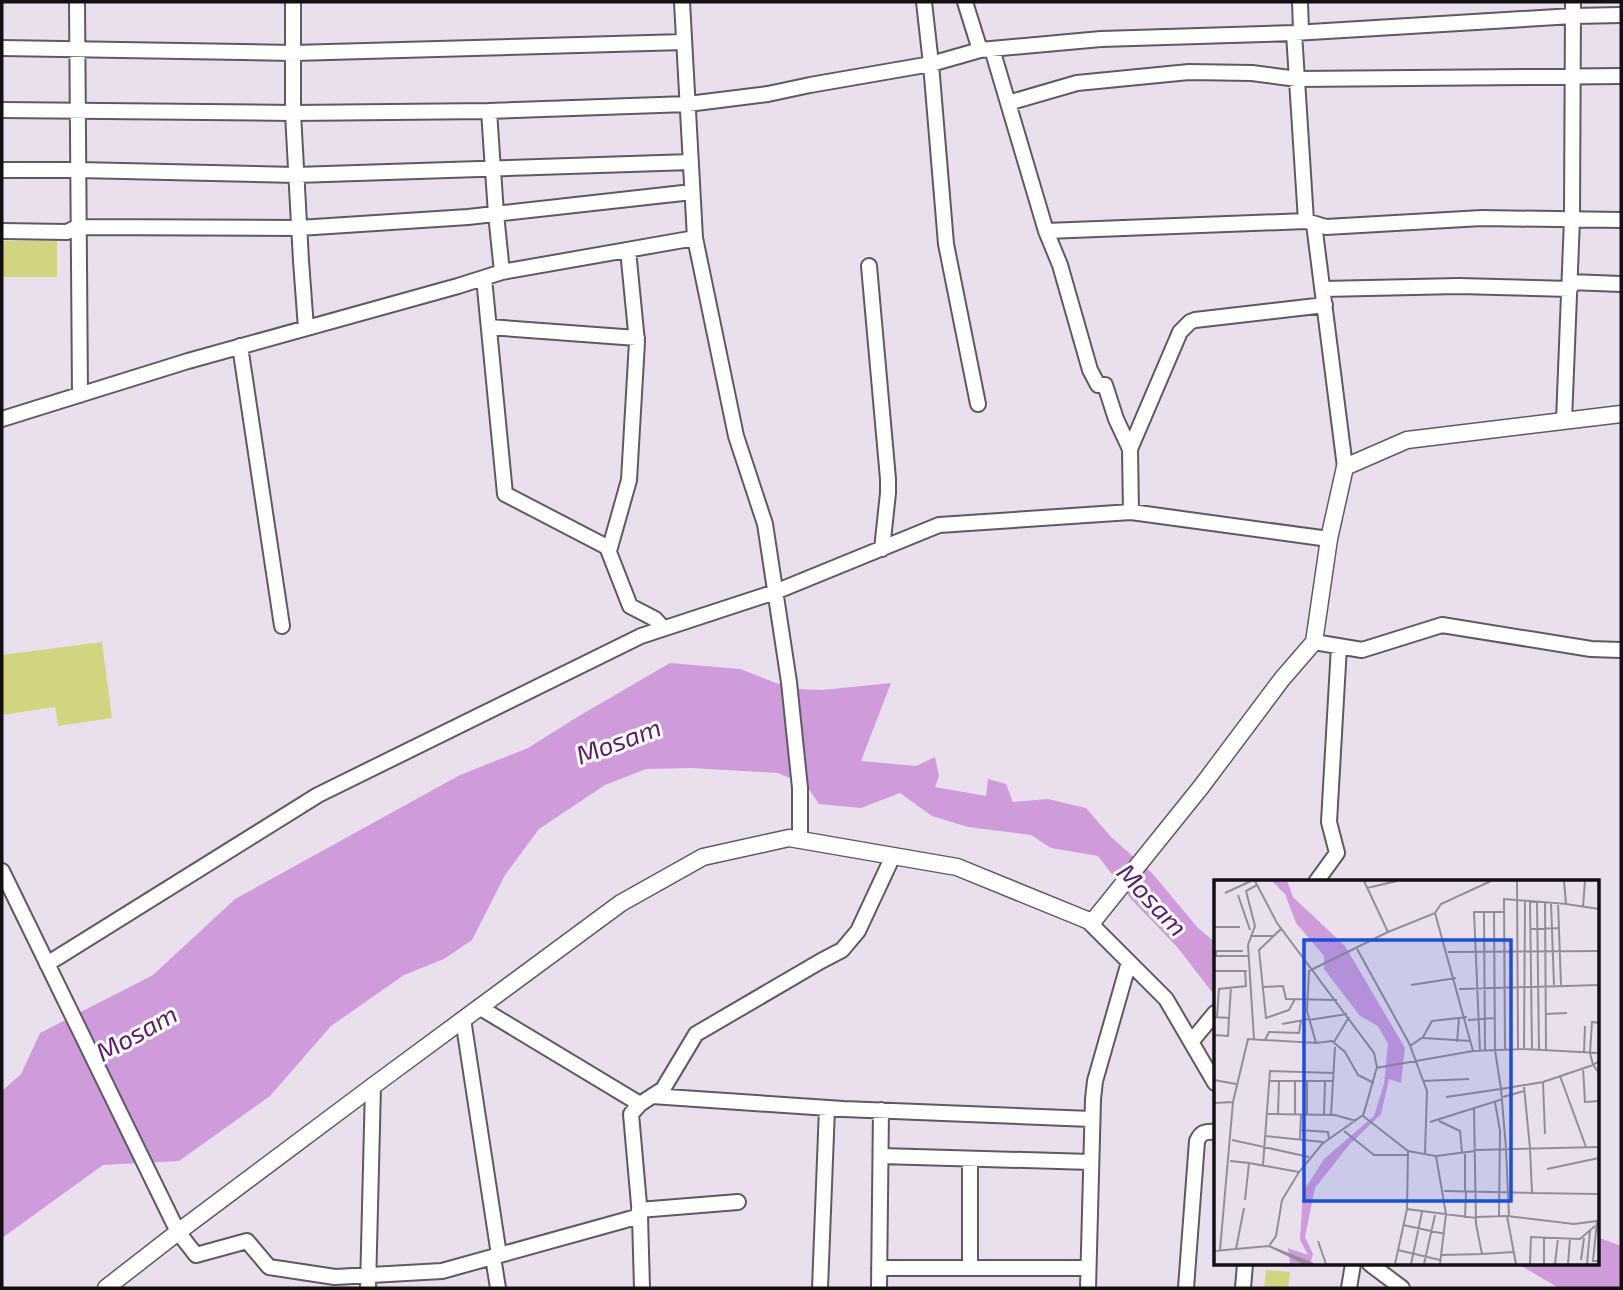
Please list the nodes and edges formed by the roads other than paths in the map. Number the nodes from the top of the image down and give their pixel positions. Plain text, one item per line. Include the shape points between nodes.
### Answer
1 (77, 2) edge
2 (293, 2) edge
3 (682, 2) edge
4 (924, 2) edge
5 (965, 2) edge
6 (1300, 2) edge
7 (1573, 9) edge
8 (1621, 15) edge
9 (1298, 32) junction
10 (684, 43) junction
11 (2, 48) edge
12 (77, 48) junction
13 (986, 50) junction
14 (293, 53) junction
15 (931, 64) junction
16 (1573, 75) junction
17 (1621, 76) edge
18 (1297, 79) junction
19 (1008, 103) junction
20 (688, 104) junction
21 (2, 110) edge
22 (78, 111) junction
23 (489, 111) junction
24 (293, 113) junction
25 (691, 162) junction
26 (494, 168) junction
27 (2, 170) edge
28 (78, 170) junction
29 (296, 175) junction
30 (692, 192) junction
31 (496, 214) junction
32 (1572, 219) junction
33 (1621, 220) edge
34 (1310, 223) junction
35 (77, 227) junction
36 (299, 228) junction
37 (2, 231) edge
38 (1046, 231) junction
39 (695, 238) junction
40 (628, 250) junction
41 (869, 266) dead end
42 (502, 272) junction
43 (484, 278) junction
44 (1621, 284) edge
45 (1570, 286) junction
46 (1323, 289) junction
47 (1325, 305) junction
48 (489, 327) junction
49 (306, 328) junction
50 (637, 338) junction
51 (240, 346) junction
52 (79, 394) junction
53 (978, 404) dead end
54 (1621, 414) edge
55 (2, 419) edge
56 (1564, 421) junction
57 (1130, 449) junction
58 (1345, 467) junction
59 (1131, 512) junction
60 (1329, 539) junction
61 (882, 549) junction
62 (609, 551) junction
63 (775, 592) junction
64 (282, 626) dead end
65 (663, 628) junction
66 (1314, 642) junction
67 (1339, 646) junction
68 (1621, 650) edge
69 (800, 840) junction
70 (893, 856) junction
71 (2, 871) edge
72 (1318, 880) edge
73 (1090, 920) junction
74 (1129, 962) junction
75 (47, 964) junction
76 (479, 1007) junction
77 (1214, 1015) edge
78 (463, 1019) junction
79 (1191, 1042) junction
80 (1214, 1081) edge
81 (373, 1086) junction
82 (652, 1096) junction
83 (639, 1104) junction
84 (827, 1108) junction
85 (881, 1110) junction
86 (1091, 1119) junction
87 (1214, 1132) edge
88 (881, 1156) junction
89 (970, 1159) junction
90 (1091, 1162) junction
91 (738, 1202) dead end
92 (640, 1213) junction
93 (178, 1232) junction
94 (496, 1256) junction
95 (1245, 1266) edge
96 (1353, 1266) edge
97 (1373, 1266) edge
98 (879, 1268) junction
99 (970, 1268) junction
100 (1088, 1268) junction
101 (368, 1282) edge
102 (106, 1288) edge
103 (498, 1288) edge
104 (642, 1288) edge
105 (820, 1288) edge
106 (879, 1288) edge
107 (1088, 1288) edge
108 (1186, 1288) edge
109 (1242, 1288) edge
110 (1349, 1288) edge
111 (1402, 1288) edge

1 - 12 street
2 - 14 street
3 - 10 street
4 - 15 street
5 - 13 street
6 - 9 street
7 - 8 street
7 - 9 street
7 - 16 street
9 - 13 street via 1101,39
9 - 18 street
10 - 14 street
10 - 20 street
11 - 12 street
12 - 14 street
12 - 22 street
13 - 15 street
13 - 19 street
14 - 24 street
15 - 20 street
15 - 53 street via 946,244
16 - 17 street
16 - 18 street
16 - 32 street
18 - 19 street via 1189,72 1077,83
18 - 34 street
19 - 38 street
20 - 23 street
20 - 25 street
21 - 22 street
22 - 24 street
22 - 28 street
23 - 24 street
23 - 26 street
24 - 29 street
25 - 26 street
25 - 30 street
26 - 29 street
26 - 31 street
27 - 28 street
28 - 29 street
28 - 35 street
29 - 36 street
30 - 31 street
30 - 39 street
31 - 36 street
31 - 42 street
32 - 33 street
32 - 34 street via 1482,218 1326,227
32 - 45 street
34 - 38 street
34 - 46 street
35 - 36 street
35 - 37 street via 67,232
35 - 52 street
36 - 49 street
38 - 57 street via 1090,370 1098,384 1105,385
39 - 40 street
39 - 63 street via 736,436 765,524
40 - 42 street
40 - 50 street
41 - 61 street via 888,479
42 - 43 street
43 - 48 street
43 - 49 street
44 - 45 street
45 - 46 street
45 - 56 street
46 - 47 street
47 - 57 street via 1190,322 1180,332
47 - 58 street
48 - 50 street
48 - 62 street via 505,494
49 - 51 street
50 - 62 street via 628,488
51 - 52 street
51 - 64 street
52 - 55 street
54 - 56 street
56 - 58 street via 1407,440
57 - 59 street
58 - 60 street
59 - 60 street
59 - 61 street via 939,525
60 - 66 street
61 - 63 street
62 - 65 street via 631,606
63 - 65 street
63 - 69 street via 800,788
65 - 75 street via 318,795
66 - 67 street
66 - 73 street via 1201,788
67 - 68 street via 1362,650 1442,625
67 - 72 street via 1329,822 1337,851
69 - 70 street
69 - 76 street via 789,838 703,857 621,903
70 - 73 street via 957,867
70 - 82 street via 858,931 842,950 696,1034 663,1089
71 - 75 street
73 - 74 street
74 - 79 street via 1166,999
74 - 86 street via 1095,1081
75 - 93 street
76 - 78 street
76 - 83 street
77 - 79 street
78 - 81 street
78 - 94 street
79 - 80 street
81 - 93 street
81 - 101 street
82 - 83 street
82 - 84 street
83 - 92 street via 631,1114
84 - 85 street
84 - 105 street
85 - 86 street
85 - 88 street
86 - 90 street
87 - 108 street via 1203,1132 1197,1140
88 - 89 street
88 - 98 street
89 - 90 street
89 - 99 street
90 - 100 street
91 - 92 street
92 - 94 street
92 - 104 street
93 - 101 street via 195,1255 247,1241 269,1267
93 - 102 street
94 - 101 street via 442,1271
94 - 103 street
95 - 109 street
96 - 110 street
97 - 111 street
98 - 99 street
98 - 106 street
99 - 100 street
100 - 107 street

